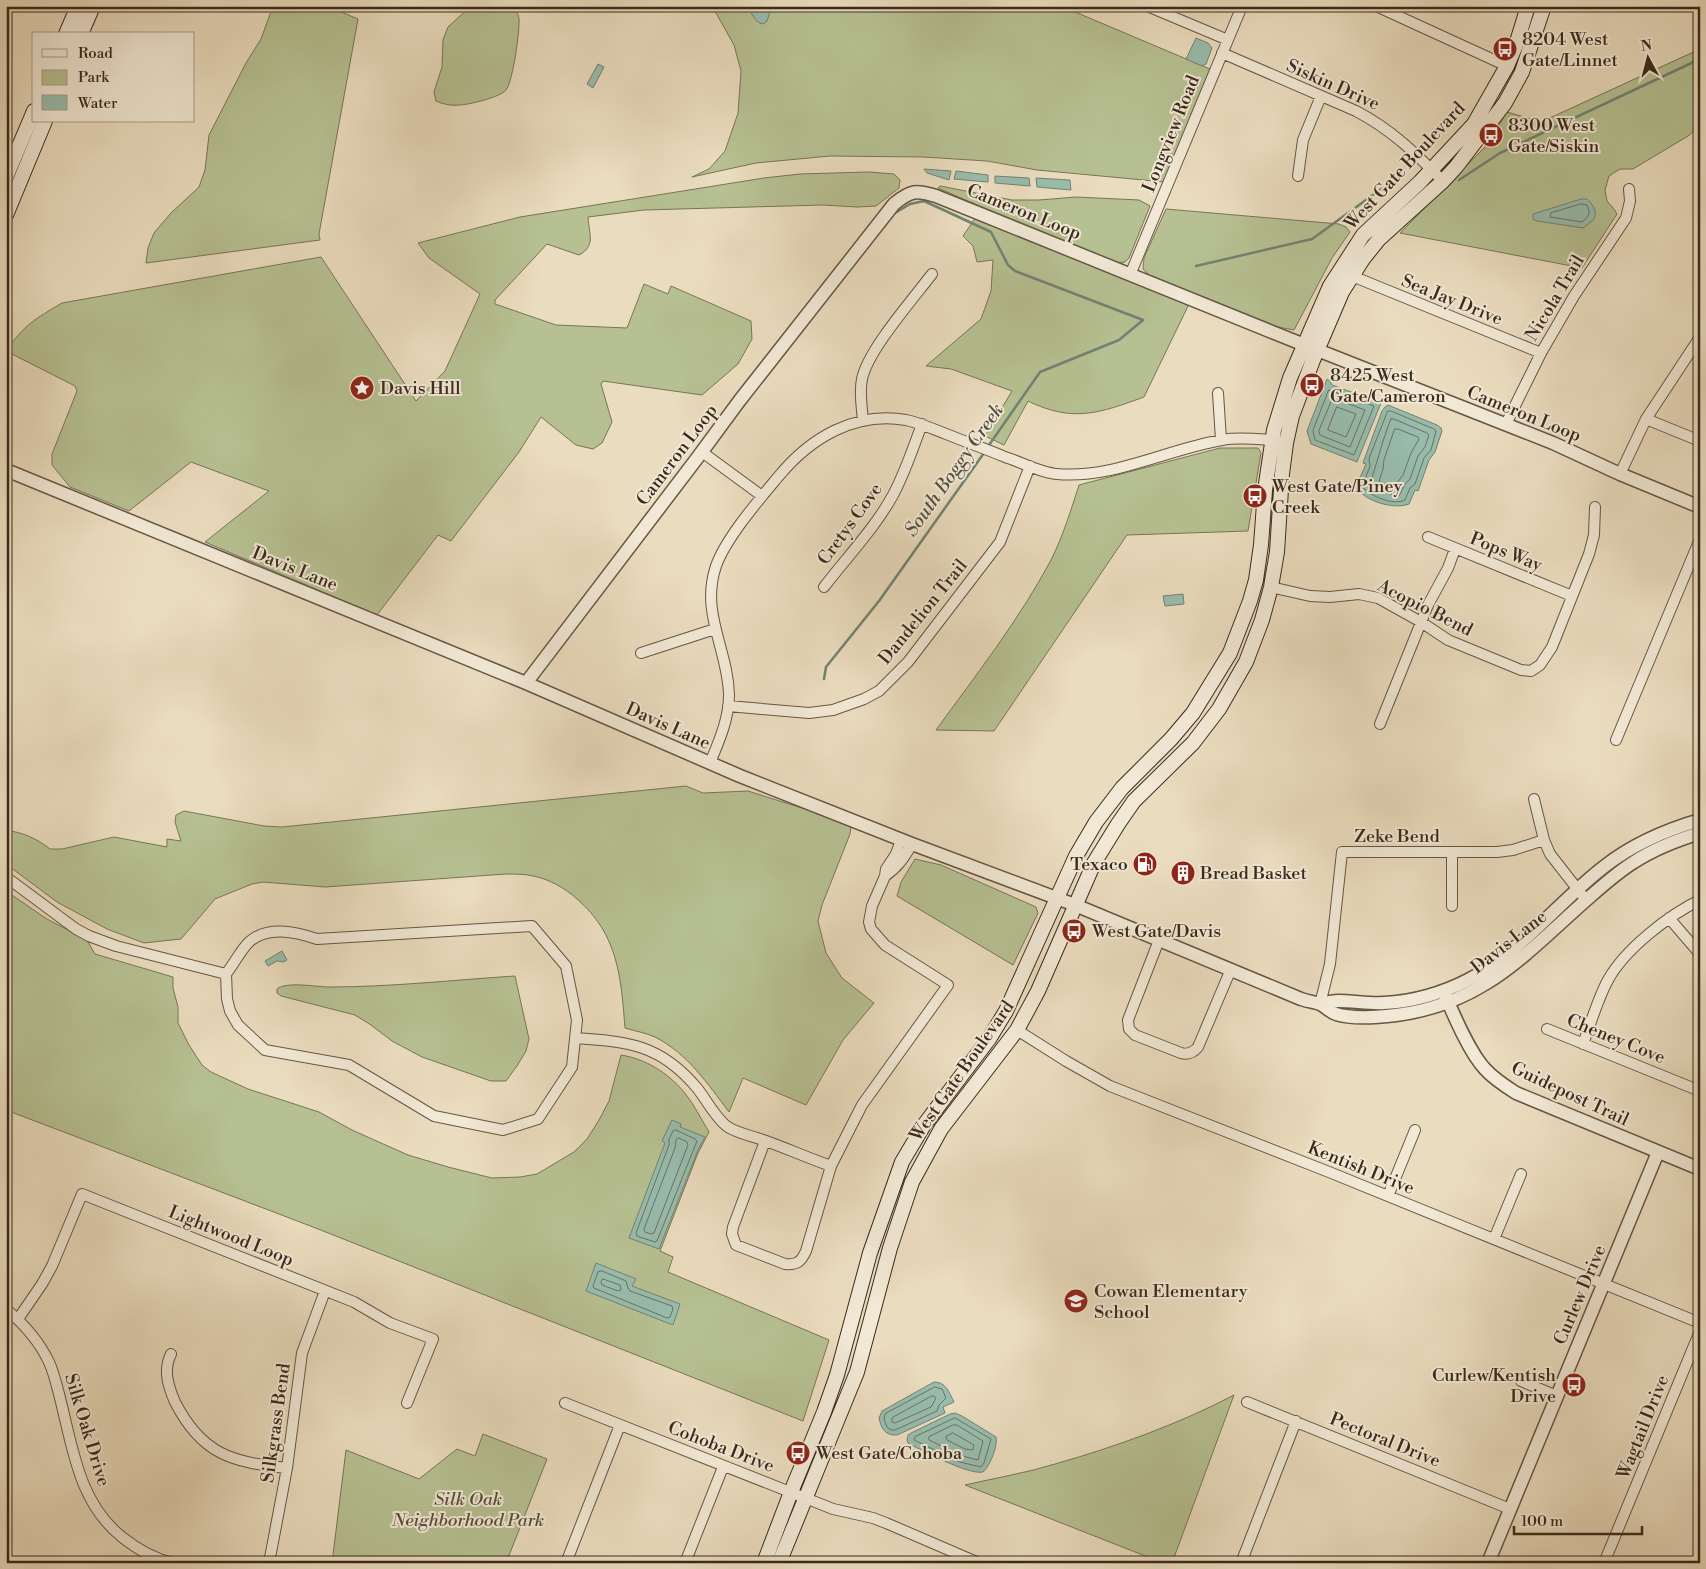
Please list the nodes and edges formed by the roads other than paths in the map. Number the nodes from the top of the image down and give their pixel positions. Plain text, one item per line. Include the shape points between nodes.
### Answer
1 (78, 6) edge
2 (93, 6) edge
3 (1147, 6) edge
4 (1242, 6) edge
5 (1376, 6) edge
6 (1528, 6) edge
7 (1544, 6) edge
8 (67, 32) edge
9 (82, 32) edge
10 (1228, 40) junction
11 (1222, 53) junction
12 (1507, 66) junction
13 (1321, 96) junction
14 (32, 116) edge
15 (45, 122) edge
16 (17, 152) junction
17 (30, 158) junction
18 (1432, 170) junction
19 (1298, 176) dead end
20 (6, 177) edge
21 (1443, 181) junction
22 (1628, 190) dead end
23 (6, 214) edge
24 (932, 274) dead end
25 (1130, 275) junction
26 (1352, 276) junction
27 (1700, 337) edge
28 (1303, 345) junction
29 (1317, 350) junction
30 (1540, 353) junction
31 (1218, 393) dead end
32 (1646, 419) junction
33 (862, 421) junction
34 (922, 424) junction
35 (1506, 424) junction
36 (1221, 440) junction
37 (1272, 440) junction
38 (1700, 441) edge
39 (702, 452) junction
40 (1030, 466) junction
41 (6, 470) edge
42 (1620, 474) junction
43 (762, 496) junction
44 (1595, 507) dead end
45 (1700, 507) edge
46 (1263, 515) junction
47 (1428, 537) dead end
48 (1700, 539) edge
49 (1455, 549) junction
50 (1254, 586) junction
51 (824, 587) dead end
52 (1271, 587) junction
53 (1572, 596) junction
54 (1421, 622) junction
55 (715, 629) junction
56 (1250, 650) junction
57 (641, 653) dead end
58 (526, 683) junction
59 (728, 706) junction
60 (1380, 724) dead end
61 (1616, 740) dead end
62 (710, 763) junction
63 (1534, 799) dead end
64 (1700, 820) edge
65 (1700, 833) edge
66 (1544, 840) junction
67 (906, 842) junction
68 (1452, 852) junction
69 (6, 877) edge
70 (1577, 889) junction
71 (1056, 898) junction
72 (1586, 900) junction
73 (1700, 900) edge
74 (1075, 905) junction
75 (1452, 906) dead end
76 (1669, 918) junction
77 (1159, 940) junction
78 (1700, 954) edge
79 (1231, 969) junction
80 (226, 974) junction
81 (1443, 990) junction
82 (1448, 1003) junction
83 (1320, 1004) junction
84 (1547, 1029) dead end
85 (1017, 1030) junction
86 (575, 1038) junction
87 (1583, 1044) junction
88 (1700, 1091) edge
89 (971, 1092) junction
90 (947, 1094) junction
91 (1415, 1130) dead end
92 (765, 1141) junction
93 (1658, 1152) junction
94 (831, 1166) junction
95 (1700, 1169) edge
96 (898, 1174) junction
97 (1521, 1174) dead end
98 (1388, 1196) junction
99 (1494, 1239) junction
100 (890, 1248) junction
101 (1603, 1284) junction
102 (325, 1291) junction
103 (6, 1309) edge
104 (18, 1319) junction
105 (1700, 1324) edge
106 (1700, 1331) edge
107 (171, 1354) dead end
108 (1521, 1381) dead end
109 (1557, 1396) junction
110 (1247, 1402) dead end
111 (407, 1403) dead end
112 (565, 1403) dead end
113 (1296, 1421) junction
114 (620, 1425) junction
115 (723, 1466) junction
116 (288, 1468) junction
117 (791, 1492) junction
118 (805, 1498) junction
119 (1510, 1509) junction
120 (975, 1562) edge
121 (173, 1563) edge
122 (269, 1563) edge
123 (566, 1563) edge
124 (686, 1563) edge
125 (764, 1563) edge
126 (779, 1563) edge
127 (1241, 1563) edge
128 (1488, 1563) edge
129 (1604, 1563) edge

1 - 8 main road
2 - 9 main road
3 - 10 street
4 - 10 street, Longview Road
5 - 12 street
6 - 12 main road, West Gate Boulevard
7 - 21 main road, West Gate Boulevard via 1522,72 1505,103
10 - 11 street, Longview Road
11 - 13 street, Siskin Drive
11 - 25 street, Longview Road
12 - 18 main road, West Gate Boulevard via 1474,124
13 - 18 street, Siskin Drive via 1375,121 1397,136
13 - 19 street via 1303,140
14 - 16 main road
15 - 17 main road
16 - 17 main road
16 - 20 main road
17 - 23 main road
18 - 21 street, Siskin Drive
18 - 28 main road, West Gate Boulevard via 1363,235 1330,286
21 - 26 main road, West Gate Boulevard via 1379,239
22 - 30 street, Nicola Trail via 1630,201 1626,218
24 - 33 street via 866,365 860,393
25 - 28 street, Cameron Loop
25 - 39 street, Cameron Loop via 936,196 920,191 905,195 894,204
26 - 29 main road, West Gate Boulevard
26 - 30 street, Sea Jay Drive
27 - 32 street
28 - 29 street, Cameron Loop
28 - 37 main road, West Gate Boulevard via 1282,399
29 - 35 street, Cameron Loop
29 - 52 main road, West Gate Boulevard via 1292,416 1286,443
30 - 35 street, Nicola Trail
31 - 36 street
32 - 38 street
32 - 42 street
33 - 34 street via 889,419
33 - 43 street via 828,433 809,446
34 - 40 street
34 - 51 street, Cretys Cove via 893,496
35 - 42 street, Cameron Loop
36 - 37 street
36 - 40 street via 1096,473 1056,474
37 - 46 main road, West Gate Boulevard
39 - 43 street
39 - 58 street, Cameron Loop
40 - 59 street, Dandelion Trail via 1000,542 908,662 879,691 864,700 819,712
41 - 58 street, Davis Lane
42 - 45 street, Cameron Loop
43 - 55 street via 722,551 715,569 711,588
44 - 53 street, Acopio Bend via 1593,543
46 - 50 main road, West Gate Boulevard
46 - 52 main road via 1268,532 1265,580
47 - 49 street, Pops Way
48 - 61 street
49 - 53 street, Pops Way
49 - 54 street
50 - 56 main road via 1260,597
50 - 71 main road, West Gate Boulevard via 1230,654 1215,680 1193,713 1122,788 1096,822
52 - 54 street, Acopio Bend via 1310,596 1368,595
52 - 56 main road, West Gate Boulevard
53 - 54 street, Acopio Bend via 1552,646 1540,665 1531,671 1520,670 1448,640
54 - 60 street
55 - 57 street
55 - 59 street via 726,667
56 - 74 main road, West Gate Boulevard via 1219,708 1193,743 1134,801 1118,824 1094,863
58 - 62 street, Davis Lane
59 - 62 street via 724,728
62 - 67 street, Davis Lane
63 - 66 street
64 - 70 street, Davis Lane via 1676,827 1627,850
65 - 72 street, Davis Lane via 1635,861
66 - 68 street, Zeke Bend via 1513,850
66 - 70 street via 1558,866
67 - 71 street, Davis Lane
67 - 94 street via 901,863 885,876 869,922 873,934 885,945 948,985 862,1105
68 - 75 street
68 - 83 street, Zeke Bend via 1342,852 1330,964
69 - 80 street via 89,936
70 - 72 street
70 - 81 street, Davis Lane via 1496,962 1468,980
71 - 74 street, Davis Lane
71 - 90 main road, West Gate Boulevard via 1034,954 1006,1011
72 - 82 street, Davis Lane via 1495,979
73 - 76 street
74 - 77 street, Davis Lane
74 - 85 main road, West Gate Boulevard via 1038,992
76 - 78 street
76 - 87 street via 1627,955 1607,981
77 - 79 street, Davis Lane
77 - 79 street via 1128,1020 1129,1029 1135,1035 1181,1053 1193,1052
79 - 83 street, Davis Lane via 1301,1000
80 - 86 street via 249,942 267,932 300,933 317,939 532,926 566,966 577,1020
80 - 86 street via 230,1011 238,1025 265,1050 349,1065 434,1116 503,1130 538,1119 572,1067
81 - 82 street, Guidepost Trail
81 - 83 street, Davis Lane via 1385,1003 1337,1001
82 - 83 street, Davis Lane via 1386,1017 1335,1014
82 - 93 street, Guidepost Trail via 1473,1052 1484,1069 1499,1082 1516,1093
84 - 87 street, Cheney Cove
85 - 89 main road, West Gate Boulevard
85 - 98 street, Kentish Drive via 1110,1086
86 - 92 street via 633,1044 659,1054 686,1075 726,1126
87 - 88 street, Cheney Cove
89 - 90 main road via 961,1090
89 - 100 main road, West Gate Boulevard via 941,1129 912,1182
90 - 96 main road, West Gate Boulevard via 918,1133
91 - 98 street
92 - 94 street
92 - 94 street via 732,1234 736,1245 785,1264 803,1259
93 - 95 street, Guidepost Trail
93 - 101 street, Curlew Drive
96 - 100 main road via 884,1238 885,1245
96 - 117 main road, West Gate Boulevard via 870,1253 830,1394
97 - 99 street
98 - 99 street, Kentish Drive
99 - 101 street, Kentish Drive
100 - 118 main road, West Gate Boulevard via 857,1372
101 - 105 street, Kentish Drive
101 - 109 street, Curlew Drive
102 - 104 street, Lightwood Loop via 82,1194 52,1266
102 - 111 street, Lightwood Loop via 354,1302 390,1323 433,1339
102 - 116 street, Silkgrass Bend via 302,1353
103 - 104 street, Silk Oak Drive
104 - 121 street, Silk Oak Drive via 30,1330 50,1364 80,1480 94,1506 110,1527 136,1548
106 - 129 street, Wagtail Drive
107 - 116 street via 166,1368 169,1388 200,1439 218,1452 248,1463
108 - 109 street
109 - 119 street, Curlew Drive
110 - 113 street, Pectoral Drive
112 - 114 street, Cohoba Drive
113 - 119 street, Pectoral Drive
113 - 127 street
114 - 115 street, Cohoba Drive
114 - 123 street
115 - 117 street, Cohoba Drive
115 - 124 street
116 - 122 street, Silkgrass Bend
117 - 118 street, Cohoba Drive
117 - 125 main road, West Gate Boulevard
118 - 120 street, Cohoba Drive via 833,1509 879,1520
118 - 126 main road, West Gate Boulevard
119 - 128 street, Curlew Drive

